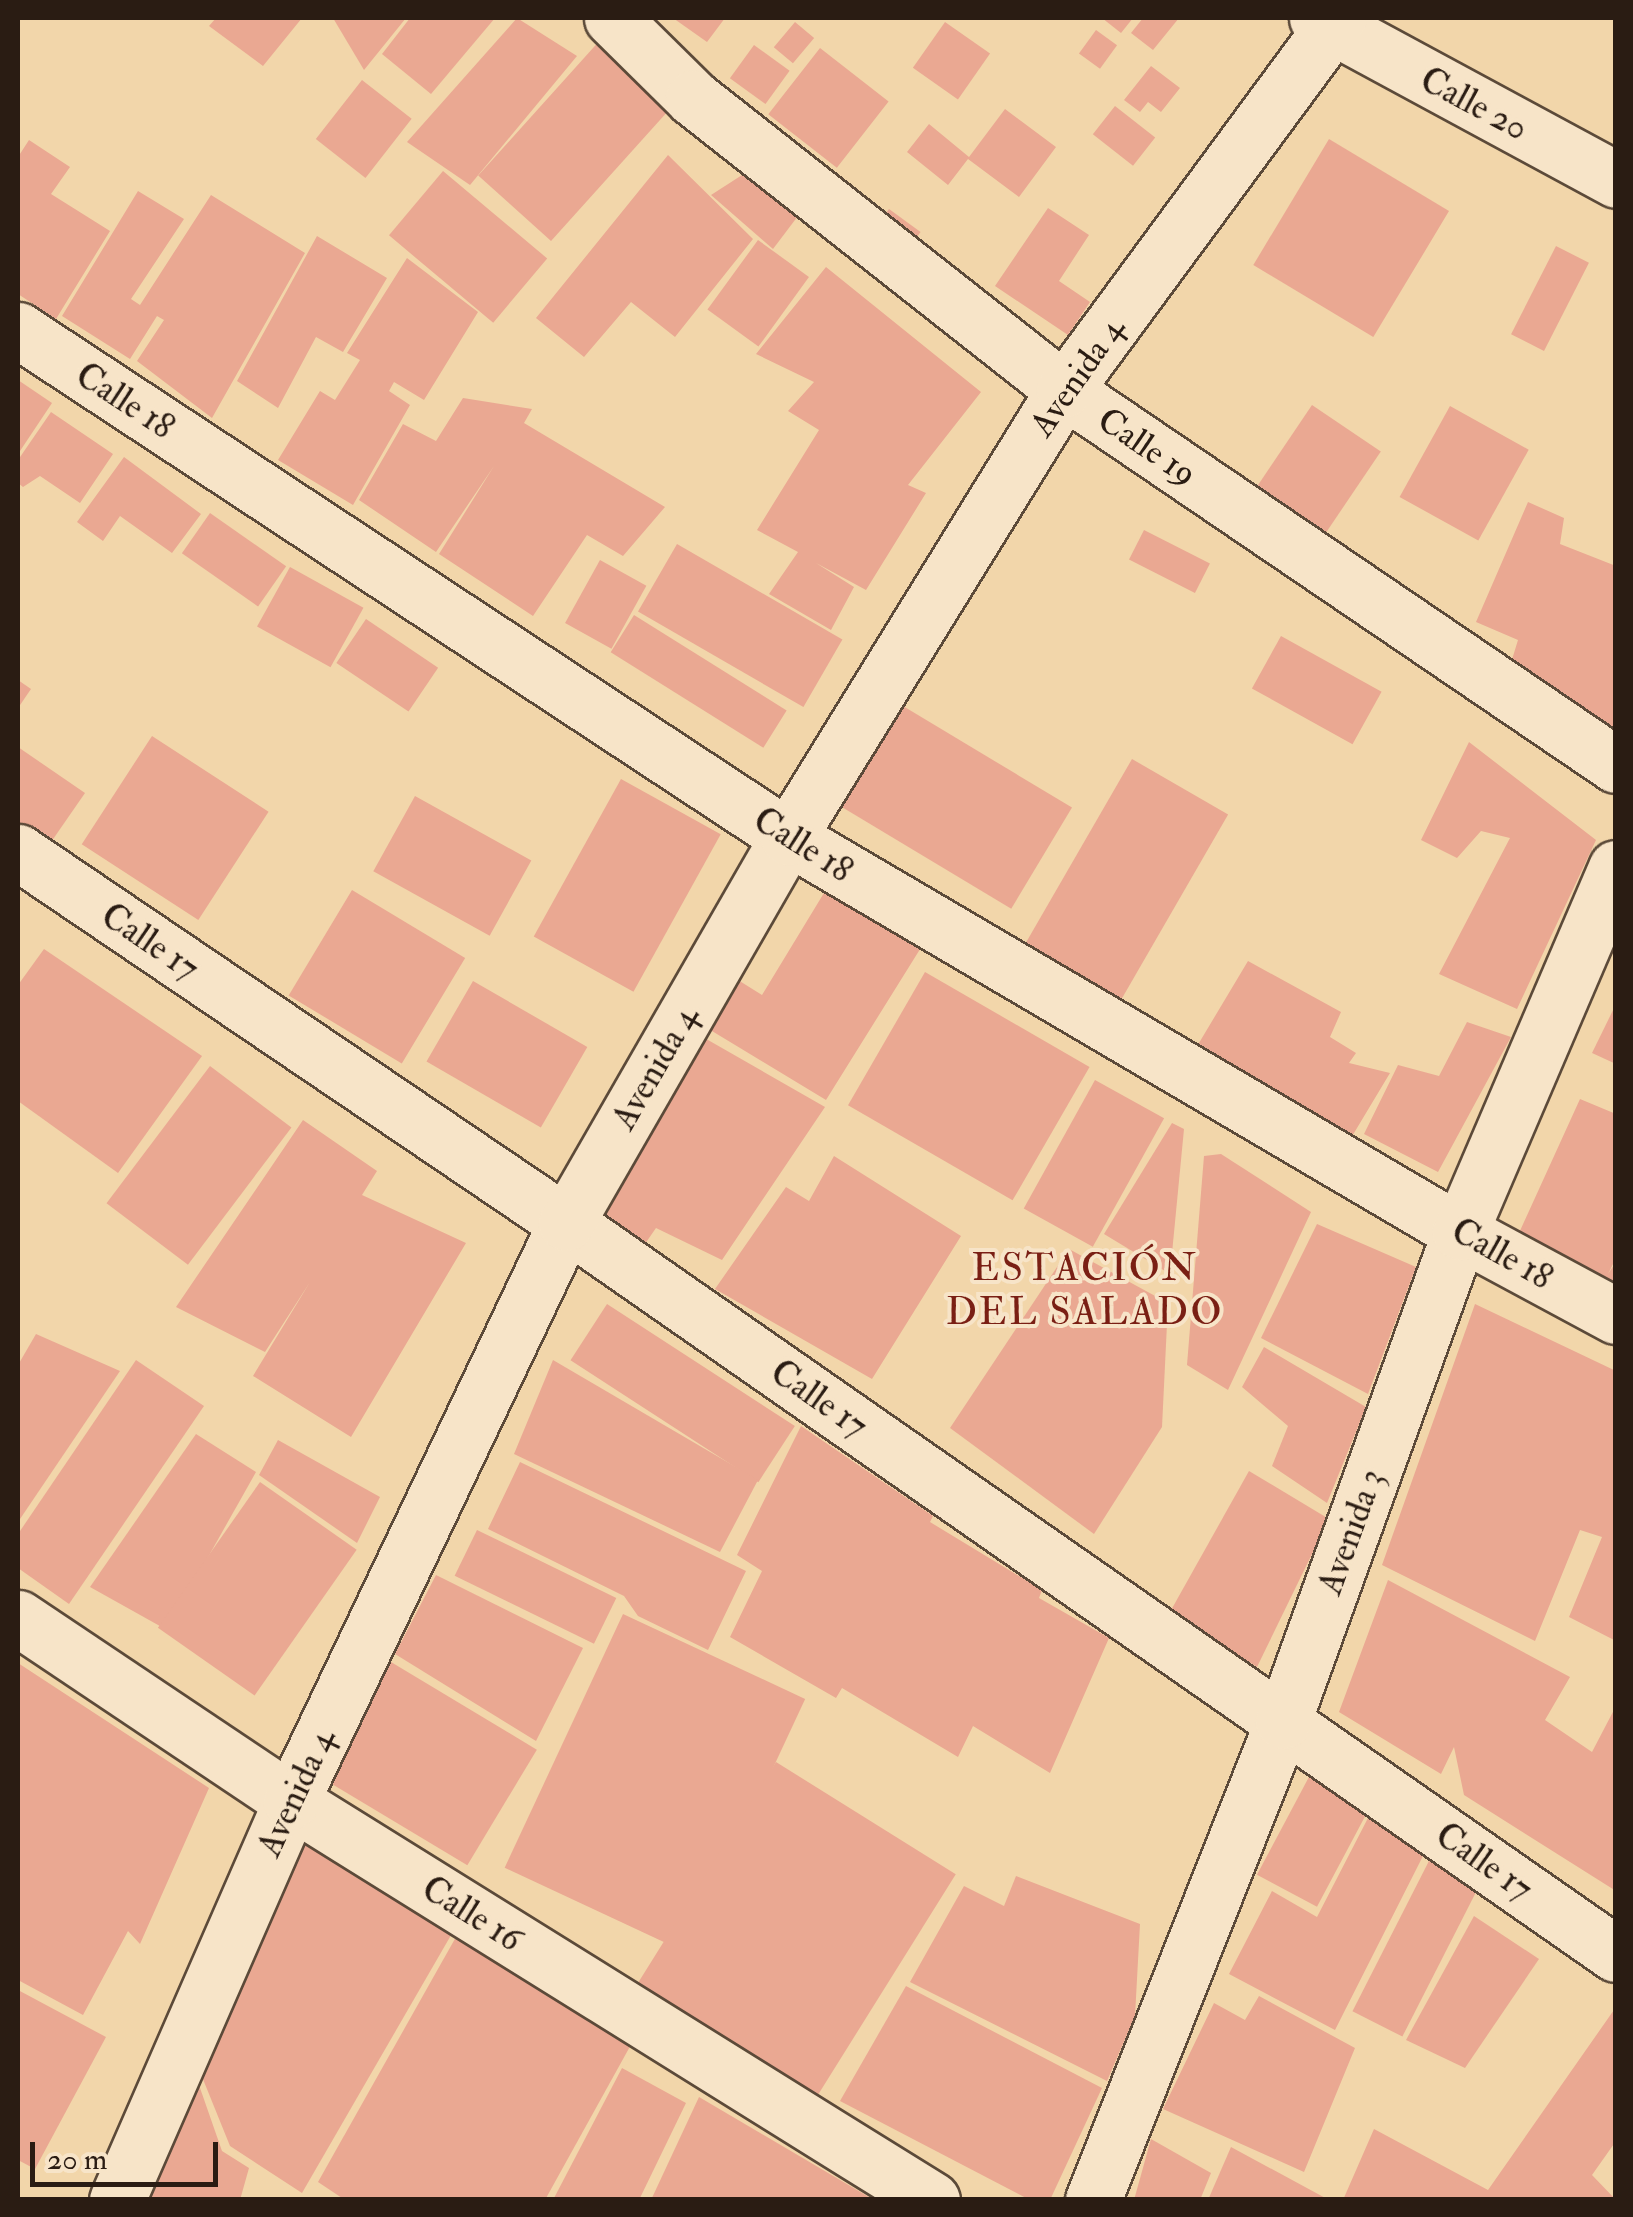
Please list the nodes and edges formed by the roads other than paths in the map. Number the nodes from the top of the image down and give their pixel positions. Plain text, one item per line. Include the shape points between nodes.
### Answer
1 (612, 18) edge
2 (1329, 21) edge
3 (1616, 180) edge
4 (18, 330) edge
5 (1064, 390) junction
6 (1616, 765) edge
7 (788, 837) junction
8 (18, 852) edge
9 (1616, 868) edge
10 (566, 1223) junction
11 (1460, 1232) junction
12 (1616, 1316) edge
13 (18, 1618) edge
14 (1282, 1721) junction
15 (291, 1801) junction
16 (1616, 1954) edge
17 (116, 2200) edge
18 (932, 2200) edge
19 (1094, 2200) edge

1 - 5 street, Calle 19 via 692,98
2 - 3 street, Calle 20
2 - 5 street, Avenida 4
4 - 7 street, Calle 18
5 - 6 street, Calle 19
5 - 7 street, Avenida 4
7 - 10 street, Avenida 4
7 - 11 street, Calle 18
8 - 10 street, Calle 17
9 - 11 street, Avenida 3
10 - 14 street, Calle 17
10 - 15 street, Avenida 4
11 - 12 street, Calle 18
11 - 14 street, Avenida 3
13 - 15 street, Calle 16
14 - 16 street, Calle 17
14 - 19 street, Avenida 3
15 - 17 street, Avenida 4
15 - 18 street, Calle 16

